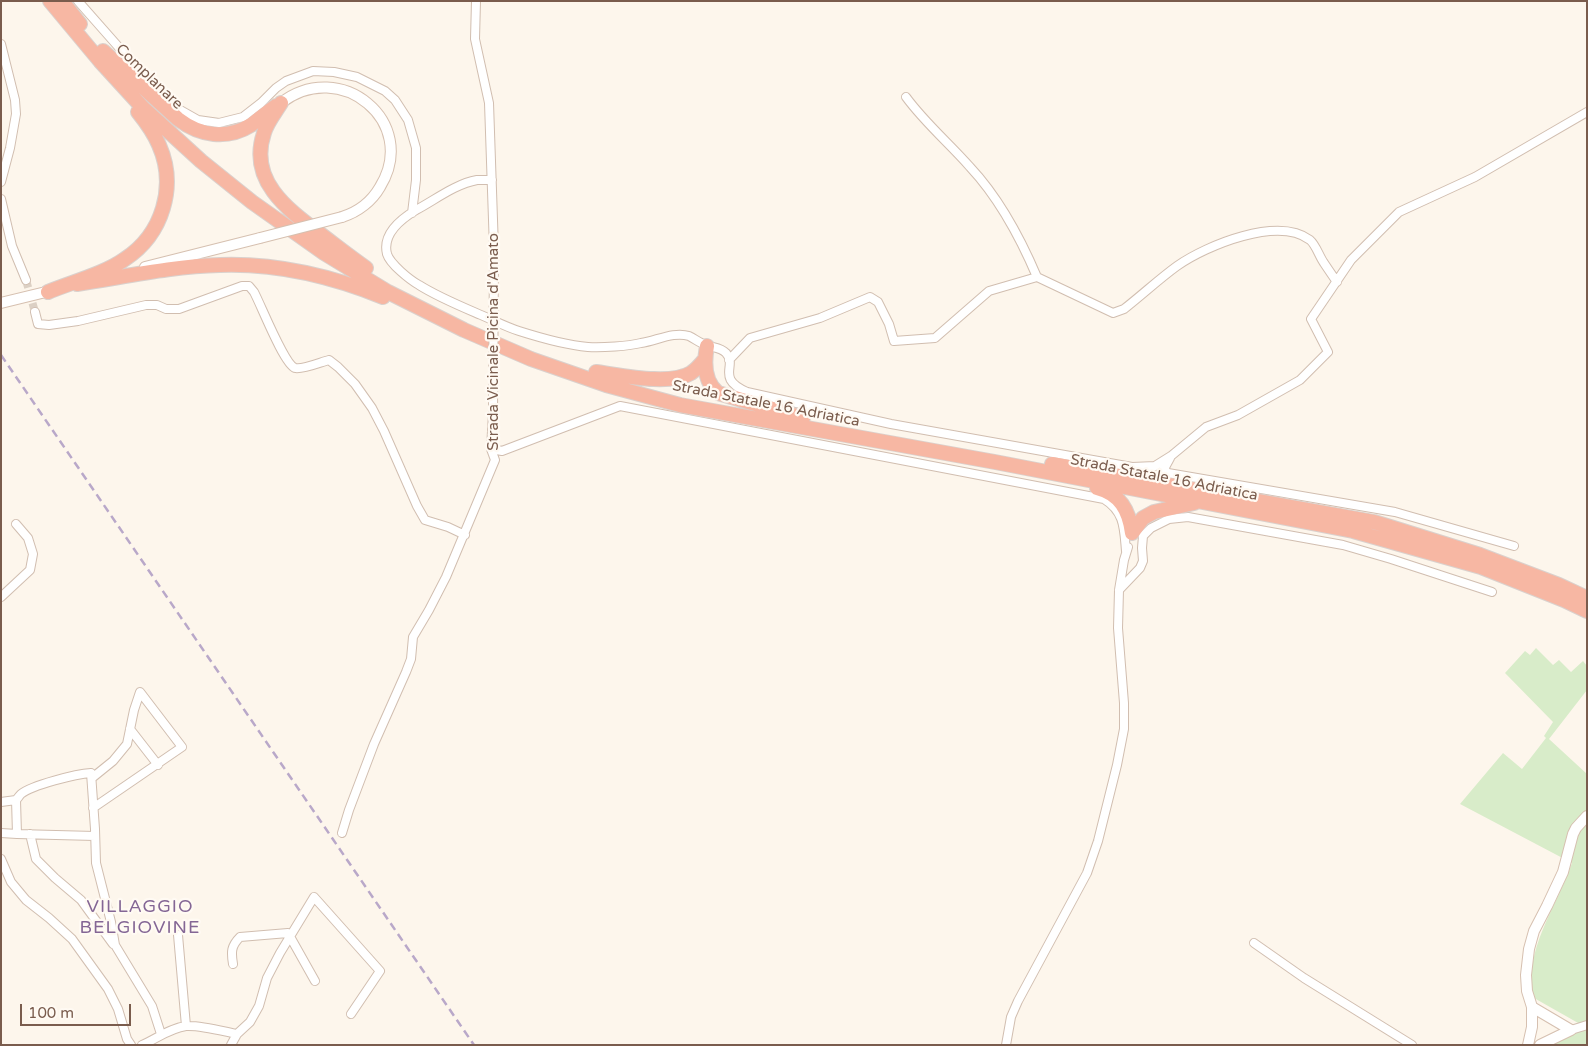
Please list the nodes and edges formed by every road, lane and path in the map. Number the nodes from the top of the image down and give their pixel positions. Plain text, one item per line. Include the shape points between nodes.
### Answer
1 (50, 1) edge
2 (62, 1) edge
3 (78, 1) edge
4 (476, 1) edge
5 (77, 36) junction
6 (1, 44) edge
7 (103, 52) junction
8 (906, 97) dead end
9 (281, 103) junction
10 (1587, 112) edge
11 (492, 180) junction
12 (1, 182) edge
13 (1, 199) edge
14 (412, 213) junction
15 (366, 268) junction
16 (1037, 277) junction
17 (26, 280) tunnel mouth
18 (1337, 282) junction
19 (77, 284) junction
20 (48, 292) junction
21 (3, 303) edge
22 (35, 312) tunnel mouth
23 (464, 330) junction
24 (706, 352) junction
25 (729, 360) junction
26 (596, 372) junction
27 (803, 418) junction
28 (491, 448) junction
29 (1171, 456) junction
30 (1074, 478) junction
31 (1207, 502) junction
32 (16, 524) dead end
33 (1132, 533) junction
34 (464, 535) junction
35 (1514, 546) dead end
36 (1126, 551) junction
37 (1119, 590) junction
38 (1492, 592) dead end
39 (1, 596) edge
40 (1587, 598) edge
41 (1587, 611) edge
42 (130, 729) junction
43 (158, 765) junction
44 (92, 778) junction
45 (16, 800) junction
46 (1, 802) edge
47 (93, 808) junction
48 (1587, 816) edge
49 (342, 833) dead end
50 (1, 834) edge
51 (17, 834) junction
52 (30, 834) junction
53 (95, 836) junction
54 (1, 859) edge
55 (178, 935) dead end
56 (290, 937) junction
57 (1254, 943) dead end
58 (115, 945) junction
59 (233, 964) dead end
60 (315, 982) dead end
61 (1532, 1007) junction
62 (351, 1014) dead end
63 (1587, 1025) edge
64 (186, 1026) junction
65 (1571, 1030) junction
66 (161, 1034) junction
67 (237, 1034) junction
68 (131, 1045) edge
69 (142, 1045) edge
70 (231, 1045) edge
71 (1006, 1045) edge
72 (1412, 1045) edge
73 (1528, 1045) edge
74 (1540, 1045) edge

1 - 5 highway, Strada Statale 16 Adriatica
2 - 7 highway, Strada Statale 16 Adriatica
3 - 14 street, Complanare via 175,107 198,120 219,123 243,117 286,81 313,71 357,77 385,91 408,120 416,148
4 - 11 street, Strada Vicinale Picina d'Amato via 475,39 489,103
5 - 20 highway via 155,135 165,163 167,194 155,228 134,253 112,267
5 - 23 highway, Strada Statale 16 Adriatica via 158,122 240,194 350,269
6 - 12 street via 16,114
7 - 9 highway via 178,119 202,132 219,135 238,131
7 - 15 highway, Strada Statale 16 Adriatica via 167,118 232,176
8 - 16 street via 920,116 971,167 1002,207
9 - 15 highway via 266,127 261,143 262,166 268,184 290,211
9 - 19 main road, bridge via 310,89 339,88 364,100 378,113 388,135 389,167 379,190 368,203 342,217
10 - 18 street via 1475,177 1399,212 1351,260
11 - 14 street via 476,180 458,187
11 - 28 street, Strada Vicinale Picina d'Amato, bridge
13 - 17 street via 12,246
14 - 24 street via 390,232 388,254 394,265 419,285 464,308 516,331 574,345 632,344 687,335
15 - 26 highway, Strada Statale 16 Adriatica via 416,297 487,330
16 - 18 street via 1113,313 1124,309 1178,265 1232,239 1262,231 1296,232 1311,241
16 - 25 street via 989,291 935,338 894,341 878,302 870,297 820,318 750,338
18 - 29 street via 1311,319 1328,352 1300,380 1238,415 1206,427
19 - 20 main road
19 - 23 highway via 215,265 279,268 362,289
20 - 21 main road
22 - 34 street via 38,324 49,325 146,305 179,309 249,286 291,365 301,369 329,360 364,396 384,431 424,520
23 - 30 highway, Strada Statale 16 Adriatica via 547,365 663,401
24 - 25 street via 716,346 728,355
24 - 26 highway via 697,368 679,377 653,380
24 - 27 highway via 712,389
25 - 29 street via 730,380 747,392 882,422 1132,467 1155,466
26 - 27 highway, Strada Statale 16 Adriatica via 686,396
27 - 40 highway, Strada Statale 16 Adriatica via 1374,522 1480,555
28 - 34 street, Strada Vicinale Picina d'Amato via 495,460
28 - 36 street via 502,451 620,406 1104,499 1121,518
29 - 35 street via 1164,469 1168,473 1395,512
30 - 31 highway, Strada Statale 16 Adriatica
30 - 33 highway via 1121,501
31 - 33 highway via 1154,512 1143,518
31 - 41 highway, Strada Statale 16 Adriatica via 1353,530 1472,564
32 - 39 street via 28,538 32,554 30,570
33 - 36 street
34 - 49 street, Strada Vicinale Picina d'Amato via 416,631 411,659 374,744
36 - 37 street
37 - 38 street via 1140,568 1143,536 1169,519 1188,517 1343,545
37 - 71 street via 1124,729 1115,774 1093,857 1018,1001 1011,1017
42 - 43 street
42 - 43 street via 140,692 182,747
42 - 44 street via 127,744
43 - 47 street
44 - 45 street via 91,772 63,778 22,793
44 - 47 street
45 - 46 street
45 - 51 street
47 - 53 street
48 - 61 main road via 1576,828 1563,872 1534,930 1526,975
50 - 51 street
51 - 52 street
52 - 53 street
52 - 58 street via 36,859 81,900
53 - 58 street via 96,863
54 - 68 street via 11,882 26,900 72,939 108,989
55 - 64 street
56 - 59 street via 288,933 240,937 231,951
56 - 60 street
56 - 62 street via 314,897 380,971
56 - 67 street via 267,978 259,1006 250,1022
57 - 72 street
58 - 66 street via 152,1006
61 - 65 main road
61 - 73 main road
63 - 65 street
64 - 66 street
64 - 67 street
65 - 74 main road
66 - 69 street
67 - 70 street

